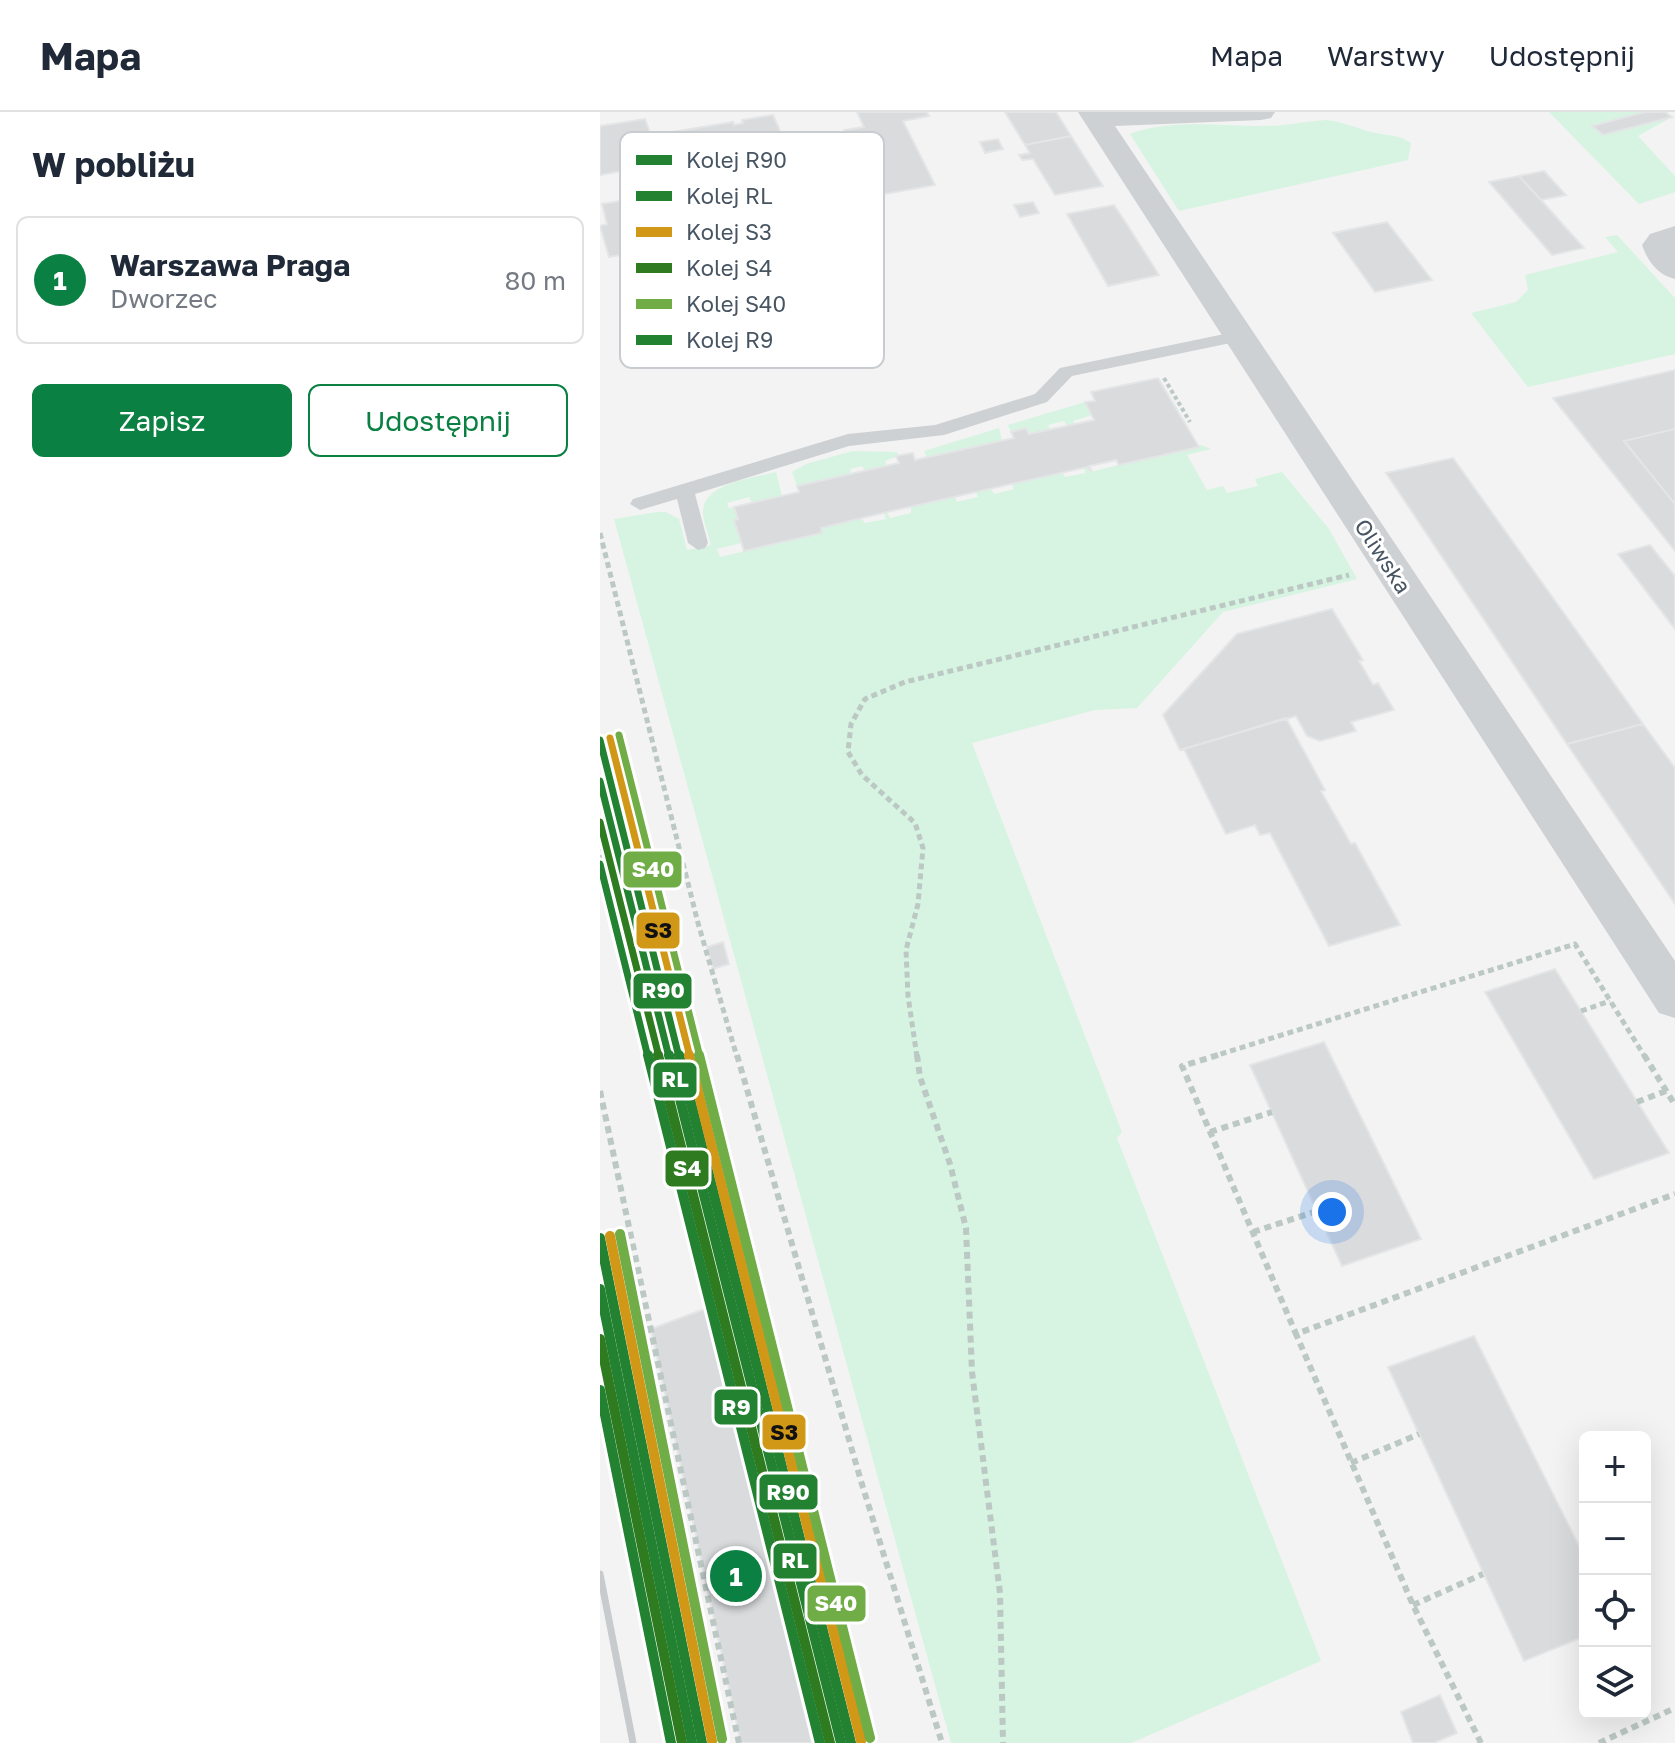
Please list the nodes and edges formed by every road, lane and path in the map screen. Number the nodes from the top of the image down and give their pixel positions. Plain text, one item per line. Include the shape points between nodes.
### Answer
1 (1261, 112) edge
2 (1094, 115) edge
3 (1675, 235) edge
4 (1675, 270) edge
5 (1239, 336) junction
6 (1162, 375) dead end
7 (1190, 422) dead end
8 (684, 490) junction
9 (640, 504) dead end
10 (600, 533) edge
11 (698, 543) dead end
12 (1389, 565) junction
13 (600, 845) edge
14 (1675, 999) edge
15 (1611, 1001) junction
16 (1581, 1011) dead end
17 (600, 1091) edge
18 (1666, 1091) junction
19 (1637, 1102) dead end
20 (1675, 1105) edge
21 (1272, 1112) dead end
22 (1210, 1132) junction
23 (1675, 1194) edge
24 (1317, 1211) dead end
25 (1253, 1232) junction
26 (1296, 1334) junction
27 (1419, 1434) dead end
28 (1351, 1463) junction
29 (1483, 1574) dead end
30 (1413, 1605) junction
31 (1675, 1708) edge
32 (739, 1743) edge
33 (817, 1743) edge
34 (942, 1743) edge
35 (1003, 1743) edge
36 (1481, 1743) edge
37 (1599, 1743) edge

1 - 2 street
2 - 5 street, Oliwska
3 - 4 street via 1657,245
5 - 8 lane via 1175,357 1066,372 1041,398 937,431 848,440
5 - 12 street, Oliwska
6 - 7 path
8 - 9 lane
8 - 11 lane
10 - 34 path via 698,923
12 - 14 street, Oliwska
12 - 35 path via 905,682 865,699 851,724 848,752 862,775 915,823 923,848 918,904 906,950 908,996 920,1077 966,1228 972,1372 1000,1593
13 - 33 path
15 - 16 path
15 - 18 path
15 - 22 path via 1575,944 1182,1066
17 - 32 path
18 - 19 path
18 - 20 path
21 - 22 path
22 - 25 path
23 - 26 path
24 - 25 path
25 - 26 path
26 - 28 path
27 - 28 path
28 - 30 path
29 - 30 path
30 - 36 path
31 - 37 path

